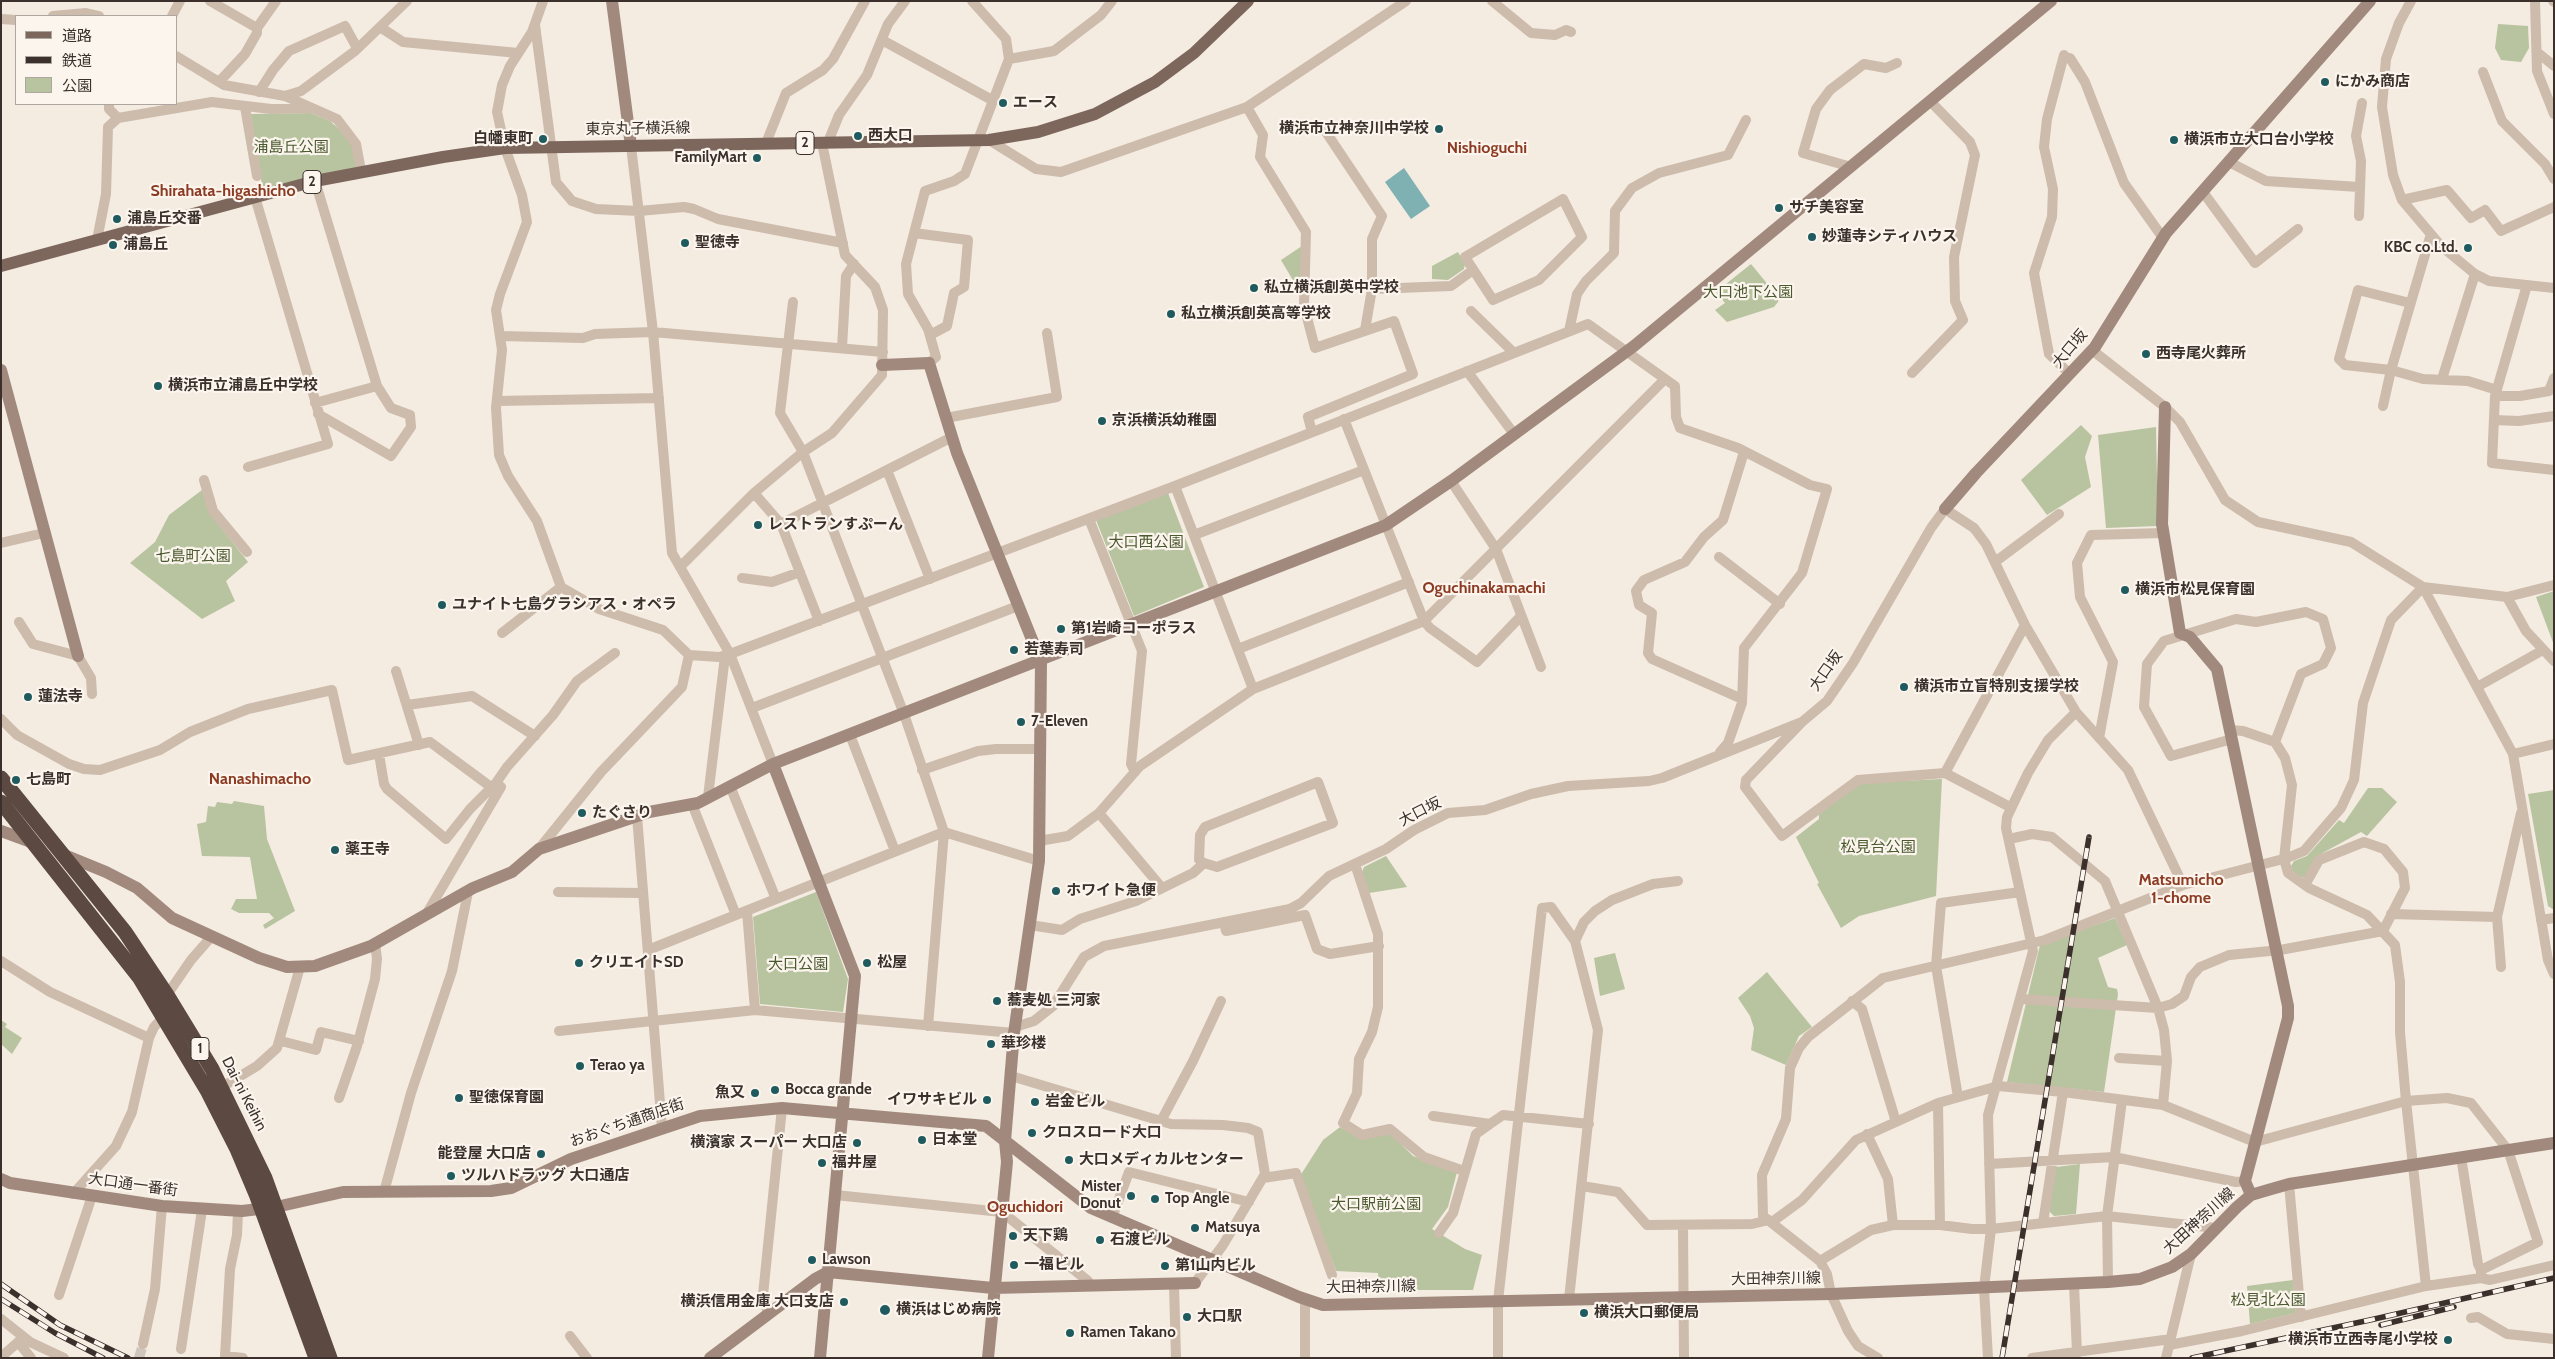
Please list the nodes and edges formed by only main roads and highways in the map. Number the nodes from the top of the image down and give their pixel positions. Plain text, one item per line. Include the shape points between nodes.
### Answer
1 (1248, 1) edge
2 (1, 266) edge
3 (1, 778) edge
4 (1, 802) edge
5 (269, 1208) junction
6 (316, 1358) edge
7 (330, 1358) edge

1 - 2 main road, 東京丸子横浜線 / 2 via 1174,69 1095,114 1054,128 984,140 505,148 316,181
3 - 5 highway, Dai-ni Keihin / 1 via 125,932 167,995 222,1087 251,1145
4 - 5 highway, Dai-ni Keihin / 1 via 110,938 164,1016
5 - 6 highway, Dai-ni Keihin / 1
5 - 7 highway, Dai-ni Keihin / 1

